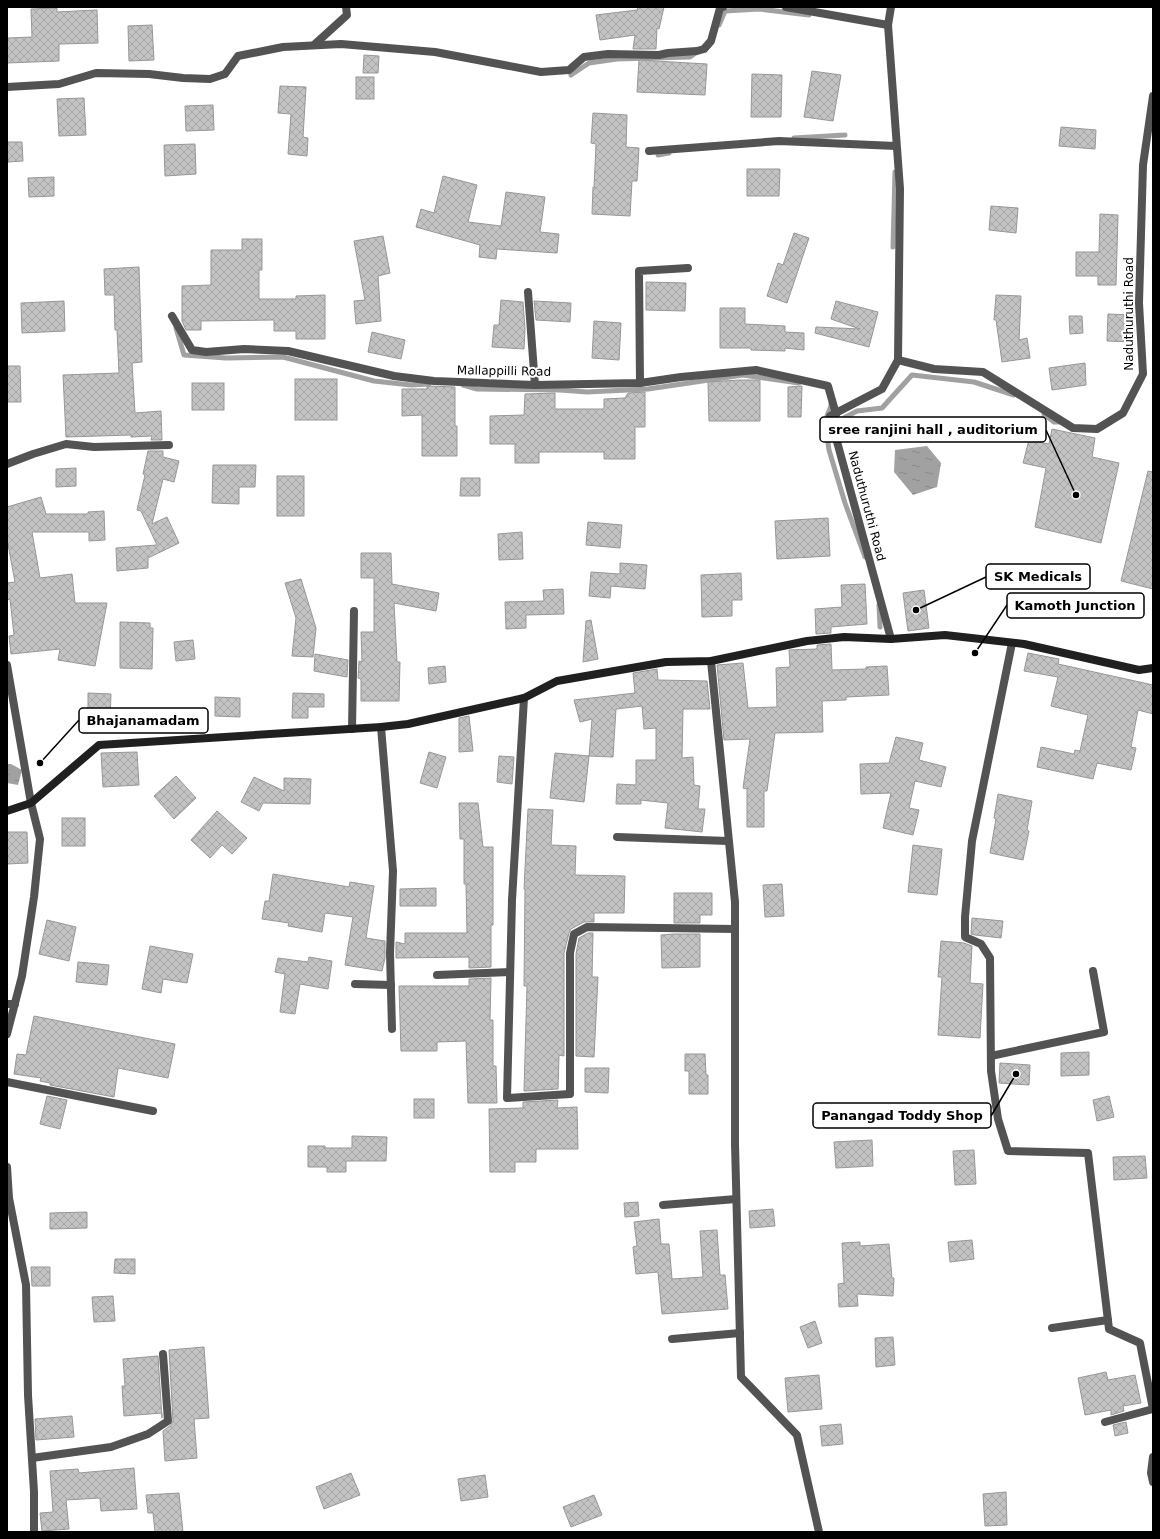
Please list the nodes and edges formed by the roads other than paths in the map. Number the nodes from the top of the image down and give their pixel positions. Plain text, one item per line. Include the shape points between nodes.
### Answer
1 (354, 7) edge
2 (789, 7) edge
3 (891, 7) edge
4 (721, 8) edge
5 (346, 11) edge
6 (888, 25) junction
7 (314, 44) junction
8 (7, 86) edge
9 (1153, 96) edge
10 (896, 146) junction
11 (649, 151) dead end
12 (688, 268) dead end
13 (528, 292) dead end
14 (172, 316) dead end
15 (898, 360) junction
16 (640, 383) junction
17 (535, 385) junction
18 (836, 414) junction
19 (169, 445) dead end
20 (7, 464) edge
21 (354, 611) dead end
22 (891, 639) junction
23 (1012, 643) junction
24 (711, 660) junction
25 (7, 665) edge
26 (1153, 668) edge
27 (524, 698) junction
28 (381, 727) junction
29 (352, 729) junction
30 (31, 802) junction
31 (7, 811) edge
32 (617, 837) dead end
33 (728, 841) junction
34 (735, 930) junction
35 (1093, 971) dead end
36 (510, 972) junction
37 (437, 975) dead end
38 (355, 984) dead end
39 (391, 985) junction
40 (11, 1004) edge
41 (392, 1029) dead end
42 (7, 1034) edge
43 (991, 1056) junction
44 (7, 1082) edge
45 (152, 1110) dead end
46 (7, 1167) edge
47 (736, 1199) junction
48 (663, 1205) dead end
49 (1108, 1320) junction
50 (1052, 1328) dead end
51 (740, 1333) junction
52 (672, 1339) dead end
53 (163, 1354) dead end
54 (1153, 1409) edge
55 (1105, 1422) dead end
56 (1153, 1457) edge
57 (32, 1458) junction
58 (1153, 1482) edge
59 (34, 1532) edge
60 (819, 1532) edge

1 - 5 street
2 - 6 street
3 - 6 street
4 - 7 street via 711,41 697,52 584,57 568,70 541,72 435,52
5 - 7 street
6 - 10 street
7 - 8 street via 282,47 238,56 225,74 210,80 149,74 96,73 59,84
9 - 15 street, Naduthuruthi Road via 1143,173 1139,303 1143,374 1122,413 1097,429 1073,428 983,372 934,370
10 - 11 street via 779,141
10 - 15 street via 900,189
12 - 16 street via 639,271
13 - 17 street
14 - 17 street, Mallappilli Road via 192,350 288,351 394,376 434,381
15 - 18 street via 882,389
16 - 17 street, Mallappilli Road
16 - 18 street, Mallappilli Road via 756,370 829,390
18 - 22 street, Naduthuruthi Road via 830,416
19 - 20 street via 94,447 66,444
21 - 29 street
22 - 23 main road via 945,635
22 - 24 main road via 844,638 807,641
23 - 26 main road via 1138,670
23 - 43 street via 972,841 965,918 965,937 981,944 990,958
24 - 27 main road via 666,662 557,681
24 - 33 street
25 - 30 street
27 - 28 main road via 408,724
27 - 36 street
28 - 29 main road
28 - 39 street via 393,871
29 - 30 main road via 99,745
30 - 31 main road
30 - 40 street via 40,839 22,976
32 - 33 street
33 - 34 street via 735,902
34 - 36 street via 587,927 574,934 570,953 570,1094 507,1098
34 - 47 street
35 - 43 street via 1104,1032
36 - 37 street
38 - 39 street
39 - 41 street
40 - 42 street
43 - 49 street via 998,1119 1008,1151 1088,1153
44 - 45 street
46 - 57 street via 9,1198 26,1284
47 - 48 street
47 - 51 street
49 - 50 street
49 - 54 street via 1109,1329 1140,1343
51 - 52 street
51 - 60 street via 741,1377 798,1435
53 - 57 street via 168,1421 148,1434 111,1447
54 - 55 street
56 - 58 street
57 - 59 street

